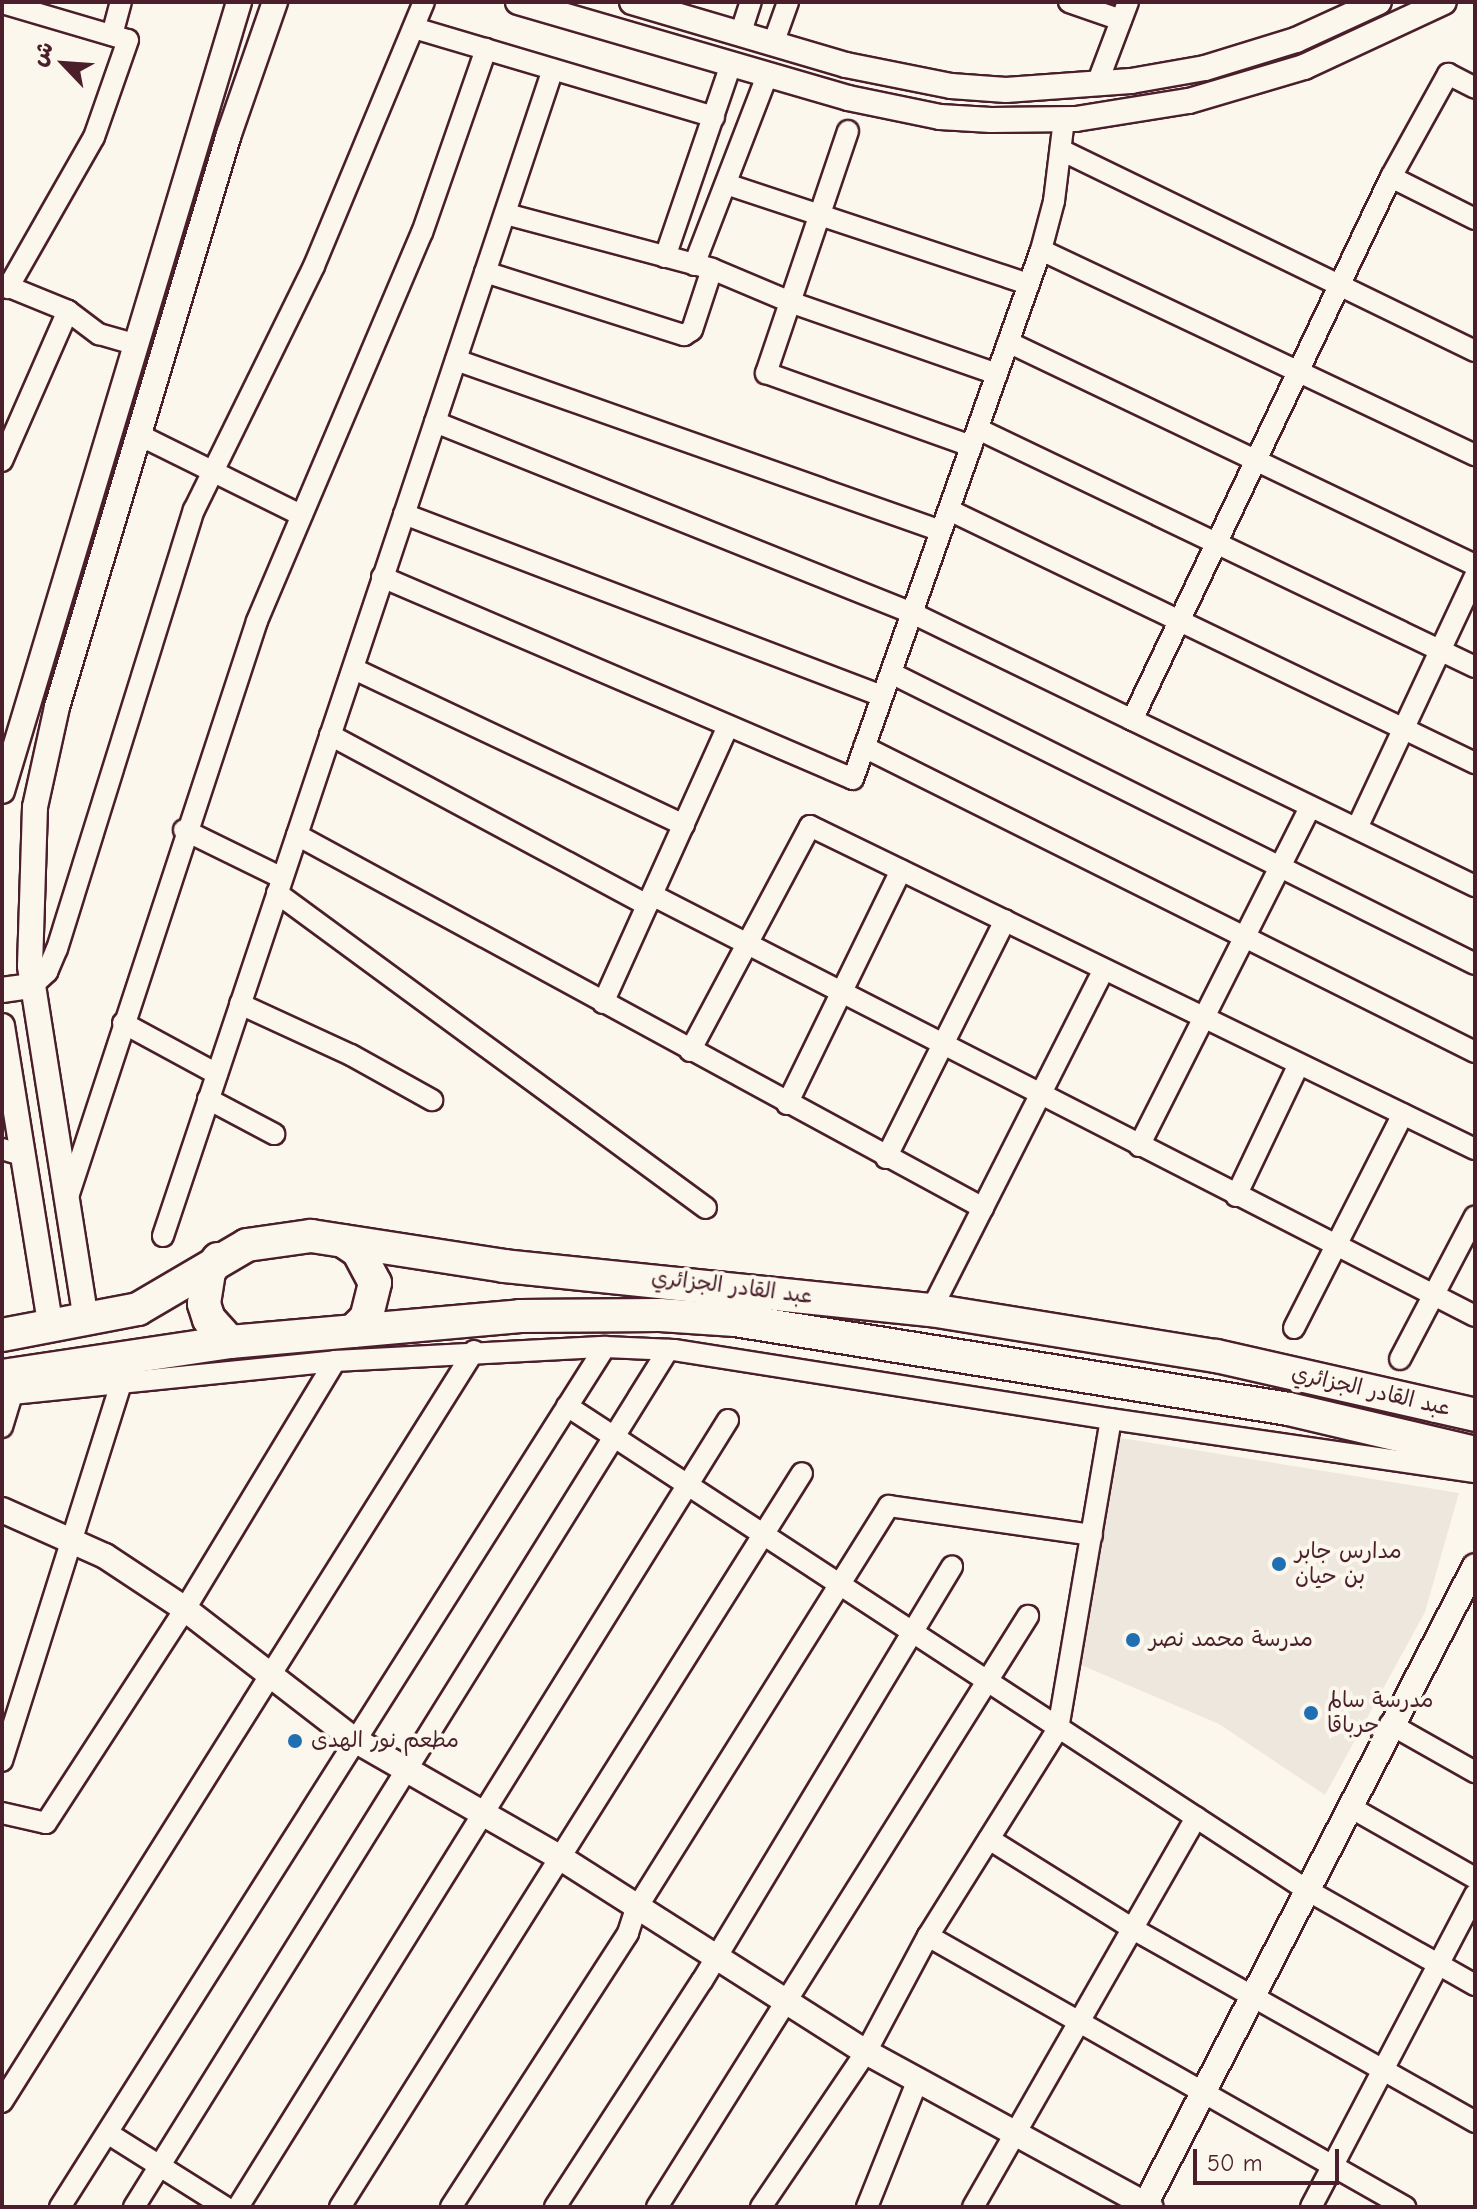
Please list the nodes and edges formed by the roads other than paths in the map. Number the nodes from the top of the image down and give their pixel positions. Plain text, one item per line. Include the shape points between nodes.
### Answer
1 (121, 2) edge
2 (239, 2) edge
3 (275, 2) edge
4 (424, 2) edge
5 (518, 2) edge
6 (632, 2) edge
7 (751, 2) edge
8 (788, 2) edge
9 (1069, 2) edge
10 (1379, 2) edge
11 (1444, 2) edge
12 (2, 3) edge
13 (1125, 11) edge
14 (414, 28) junction
15 (112, 35) junction
16 (740, 35) junction
17 (1296, 40) junction
18 (773, 44) junction
19 (486, 49) junction
20 (731, 64) junction
21 (1304, 67) junction
22 (553, 69) junction
23 (767, 76) junction
24 (1097, 84) junction
25 (1475, 88) edge
26 (714, 117) junction
27 (1064, 120) junction
28 (848, 131) dead end
29 (1061, 150) junction
30 (1391, 177) junction
31 (726, 184) junction
32 (506, 214) junction
33 (819, 215) junction
34 (1475, 219) edge
35 (1041, 250) junction
36 (665, 257) junction
37 (703, 267) junction
38 (485, 272) junction
39 (1029, 284) junction
40 (1335, 285) junction
41 (5, 286) edge
42 (790, 302) junction
43 (145, 305) junction
44 (68, 311) junction
45 (176, 314) junction
46 (1008, 342) junction
47 (133, 344) junction
48 (1475, 351) edge
49 (456, 360) junction
50 (1295, 370) junction
51 (997, 374) junction
52 (435, 422) junction
53 (139, 435) junction
54 (974, 438) junction
55 (1475, 455) edge
56 (1254, 459) junction
57 (2, 461) edge
58 (210, 470) junction
59 (949, 510) junction
60 (404, 514) junction
61 (301, 515) junction
62 (941, 531) junction
63 (1215, 543) junction
64 (1475, 565) edge
65 (1475, 576) edge
66 (382, 577) junction
67 (912, 613) junction
68 (1179, 621) junction
69 (1440, 651) junction
70 (1475, 667) edge
71 (354, 669) junction
72 (891, 673) junction
73 (882, 696) junction
74 (1132, 720) junction
75 (728, 726) junction
76 (1403, 729) junction
77 (330, 735) junction
78 (864, 747) junction
79 (1475, 763) edge
80 (2, 791) edge
81 (1310, 807) junction
82 (684, 825) junction
83 (1357, 828) junction
84 (184, 830) junction
85 (297, 835) junction
86 (1280, 867) junction
87 (901, 870) junction
88 (280, 886) junction
89 (1475, 886) edge
90 (650, 900) junction
91 (1005, 920) junction
92 (1244, 937) junction
93 (747, 943) junction
94 (1475, 964) edge
95 (1104, 969) junction
96 (32, 986) junction
97 (2, 990) edge
98 (842, 992) junction
99 (603, 1003) junction
100 (240, 1004) junction
101 (1204, 1017) junction
102 (123, 1023) junction
103 (2, 1026) edge
104 (943, 1042) junction
105 (690, 1051) junction
106 (1475, 1052) edge
107 (1299, 1064) junction
108 (217, 1074) junction
109 (1044, 1095) junction
110 (208, 1099) junction
111 (432, 1100) dead end
112 (787, 1104) junction
113 (1403, 1114) junction
114 (274, 1134) dead end
115 (1139, 1146) junction
116 (1475, 1149) edge
117 (12, 1152) edge
118 (886, 1158) junction
119 (1236, 1196) junction
120 (66, 1204) junction
121 (706, 1208) dead end
122 (983, 1208) junction
123 (1475, 1216) edge
124 (163, 1236) dead end
125 (343, 1241) junction
126 (1335, 1247) junction
127 (218, 1259) junction
128 (1433, 1298) junction
129 (931, 1310) junction
130 (1475, 1316) edge
131 (86, 1320) junction
132 (51, 1327) junction
133 (1294, 1328) dead end
134 (353, 1331) junction
135 (2, 1335) edge
136 (230, 1342) junction
137 (605, 1347) junction
138 (668, 1350) junction
139 (474, 1351) junction
140 (1400, 1359) dead end
141 (335, 1361) junction
142 (2, 1376) edge
143 (121, 1383) junction
144 (567, 1406) junction
145 (1475, 1415) edge
146 (1111, 1419) junction
147 (728, 1420) dead end
148 (2, 1427) edge
149 (613, 1438) junction
150 (1475, 1453) edge
151 (1475, 1472) edge
152 (802, 1473) dead end
153 (688, 1485) junction
154 (2, 1510) edge
155 (763, 1535) junction
156 (1092, 1535) junction
157 (71, 1539) junction
158 (952, 1566) dead end
159 (1475, 1567) edge
160 (839, 1584) junction
161 (185, 1609) junction
162 (1028, 1616) dead end
163 (911, 1631) junction
164 (268, 1673) junction
165 (987, 1681) junction
166 (1390, 1724) junction
167 (1058, 1729) junction
168 (353, 1739) junction
169 (2, 1761) edge
170 (1475, 1772) edge
171 (408, 1774) junction
172 (1350, 1807) junction
173 (2, 1813) edge
174 (1196, 1817) junction
175 (484, 1818) junction
176 (989, 1839) junction
177 (561, 1858) junction
178 (1475, 1878) edge
179 (1307, 1890) junction
180 (1475, 1894) edge
181 (636, 1909) junction
182 (1133, 1929) junction
183 (928, 1936) junction
184 (716, 1956) junction
185 (1438, 1964) junction
186 (1475, 1985) edge
187 (1254, 1996) junction
188 (787, 2000) junction
189 (1077, 2022) junction
190 (866, 2052) junction
191 (1383, 2070) junction
192 (917, 2082) junction
193 (1202, 2095) junction
194 (2, 2102) edge
195 (1475, 2122) edge
196 (109, 2134) junction
197 (1014, 2135) junction
198 (161, 2164) junction
199 (1332, 2167) junction
200 (1146, 2206) edge
201 (60, 2207) edge
202 (134, 2207) edge
203 (225, 2207) edge
204 (238, 2207) edge
205 (340, 2207) edge
206 (451, 2207) edge
207 (555, 2207) edge
208 (657, 2207) edge
209 (761, 2207) edge
210 (867, 2207) edge
211 (973, 2207) edge
212 (1311, 2207) edge
213 (1405, 2207) edge

1 - 15 street
2 - 43 street
3 - 45 street
4 - 14 street
5 - 20 street
6 - 16 street
7 - 16 street
8 - 18 street
9 - 13 street
10 - 17 street
11 - 21 street
12 - 15 street
13 - 24 street
14 - 19 street
14 - 58 street via 381,96 314,266
15 - 41 street via 128,40 94,137
16 - 18 street
16 - 20 street
17 - 21 street
17 - 24 street via 1205,68
18 - 24 street via 951,86 1006,90
19 - 22 street
19 - 61 street via 422,233
20 - 23 street
20 - 26 street
21 - 27 street via 1189,101
22 - 26 street
22 - 32 street
23 - 27 street via 940,117
23 - 31 street
25 - 30 street via 1448,74
26 - 36 street
27 - 29 street
28 - 33 street
29 - 35 street
29 - 40 street
30 - 34 street
30 - 40 street
31 - 33 street
31 - 37 street
32 - 36 street
32 - 38 street
33 - 39 street
33 - 42 street
35 - 39 street
35 - 50 street
36 - 37 street
37 - 38 street via 692,330 684,335
37 - 42 street
38 - 49 street
39 - 46 street
40 - 48 street
40 - 50 street
41 - 44 street
42 - 51 street
42 - 54 street via 766,373
43 - 45 street
43 - 47 street
44 - 47 street via 99,334
44 - 57 street
45 - 53 street
46 - 51 street
46 - 56 street
47 - 80 street
49 - 52 street
49 - 62 street
50 - 55 street
50 - 56 street
51 - 54 street
52 - 60 street
52 - 67 street
53 - 58 street
53 - 96 street via 44,761 30,853
54 - 59 street
54 - 63 street
56 - 63 street
56 - 64 street
58 - 61 street
58 - 96 street via 165,597 57,949 47,972
59 - 62 street
59 - 68 street
60 - 66 street
60 - 73 street
61 - 84 street via 257,621
62 - 67 street
63 - 68 street
63 - 69 street
65 - 69 street
66 - 71 street
66 - 75 street
67 - 72 street
67 - 74 street
68 - 74 street
68 - 76 street
69 - 70 street
69 - 76 street
71 - 77 street
71 - 82 street
72 - 73 street
72 - 86 street
73 - 78 street
74 - 81 street
75 - 78 street via 853,779
75 - 82 street
76 - 79 street
76 - 83 street
77 - 85 street
77 - 90 street
78 - 92 street
81 - 83 street
81 - 86 street
82 - 90 street
83 - 89 street
84 - 88 street
84 - 102 street
85 - 88 street
85 - 99 street
86 - 92 street
86 - 94 street
87 - 91 street
87 - 93 street via 810,826
87 - 98 street
88 - 100 street
88 - 121 street
90 - 93 street
90 - 99 street
91 - 95 street
91 - 104 street
92 - 101 street
92 - 106 street
93 - 98 street
93 - 105 street
95 - 101 street
95 - 109 street
96 - 97 street
96 - 120 street
98 - 104 street
98 - 112 street
99 - 105 street
100 - 108 street
100 - 111 street via 351,1055
101 - 107 street
101 - 115 street
102 - 108 street
102 - 120 street
103 - 117 street
104 - 109 street
104 - 118 street
105 - 112 street
107 - 113 street
107 - 119 street
108 - 110 street
109 - 115 street
109 - 122 street
110 - 114 street
110 - 124 street
112 - 118 street
113 - 116 street
113 - 126 street
115 - 119 street
117 - 132 street
118 - 122 street
119 - 126 street
120 - 131 street
122 - 129 street
123 - 128 street
125 - 127 highway, عبد القادر الجزائري via 279,1238
125 - 129 highway, عبد القادر الجزائري via 504,1266
125 - 134 highway via 370,1265 375,1283 366,1318
126 - 128 street
126 - 133 street
127 - 131 highway, عبد القادر الجزائري via 138,1309
127 - 136 highway via 209,1272 204,1304 213,1326
128 - 130 street
128 - 140 street
129 - 145 highway, عبد القادر الجزائري via 1216,1356
131 - 132 highway, عبد القادر الجزائري
132 - 135 highway, عبد القادر الجزائري
134 - 136 highway, عبد القادر الجزائري
134 - 150 highway, عبد القادر الجزائري via 520,1316 735,1320 1289,1409
136 - 142 highway, عبد القادر الجزائري
137 - 138 street
137 - 139 street
137 - 144 street
138 - 146 street
138 - 149 street
139 - 141 street
139 - 164 street
141 - 143 street
141 - 161 street
143 - 148 street via 12,1394
143 - 157 street
144 - 149 street
144 - 168 street
146 - 151 street
146 - 156 street
147 - 153 street
149 - 153 street
149 - 171 street
152 - 155 street
153 - 155 street
153 - 175 street
154 - 157 street
155 - 160 street
155 - 177 street
156 - 160 street via 889,1506
156 - 167 street
157 - 161 street
157 - 169 street
158 - 163 street
159 - 166 street
160 - 163 street
160 - 181 street
161 - 164 street
161 - 173 street via 46,1823
162 - 165 street
163 - 165 street
163 - 184 street
164 - 168 street
164 - 194 street
165 - 167 street
165 - 188 street
166 - 170 street
166 - 172 street
167 - 174 street
167 - 176 street
168 - 171 street
168 - 196 street
171 - 175 street
171 - 198 street
172 - 178 street
172 - 179 street
174 - 179 street
174 - 182 street
175 - 177 street
175 - 204 street
176 - 182 street
176 - 183 street
177 - 181 street
177 - 205 street
179 - 185 street
179 - 187 street
180 - 185 street
181 - 184 street
181 - 206 street via 628,1933
182 - 187 street
182 - 189 street
183 - 189 street
183 - 190 street
184 - 188 street
184 - 207 street
185 - 186 street
185 - 191 street
187 - 191 street
187 - 193 street
188 - 190 street
188 - 208 street
189 - 193 street
189 - 197 street
190 - 192 street
190 - 209 street
191 - 195 street
191 - 199 street
192 - 197 street
192 - 210 street
193 - 199 street
193 - 200 street
196 - 198 street
196 - 201 street
197 - 200 street
197 - 211 street
198 - 202 street
198 - 203 street
199 - 212 street
199 - 213 street

